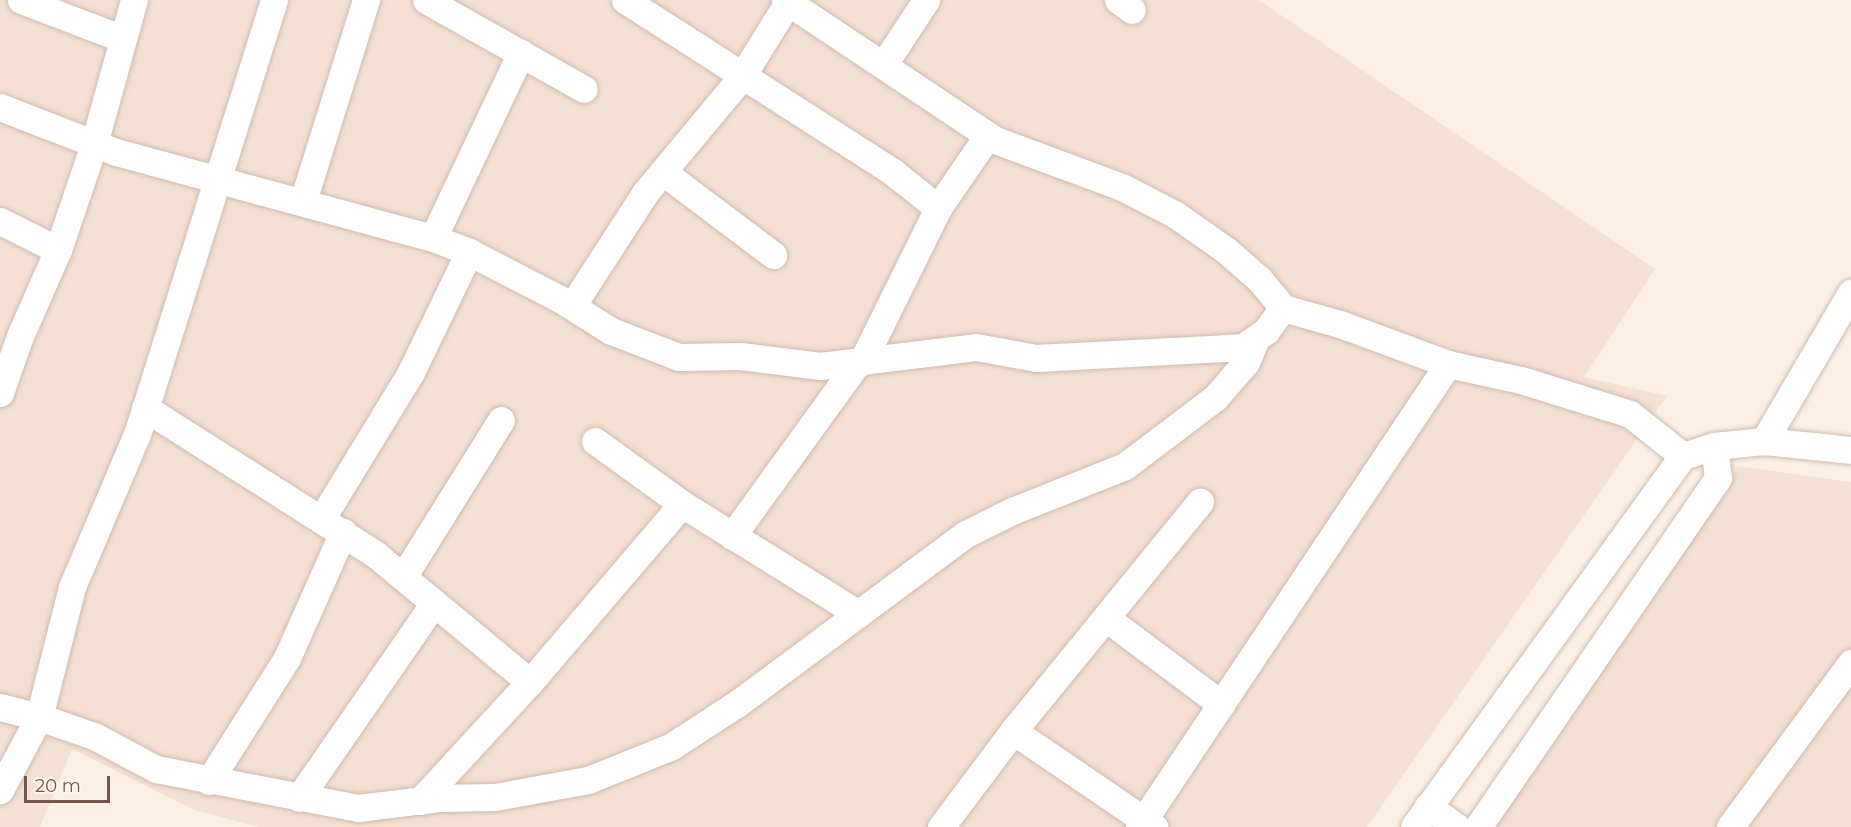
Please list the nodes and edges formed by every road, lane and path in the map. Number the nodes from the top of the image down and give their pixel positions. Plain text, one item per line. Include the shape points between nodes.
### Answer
1 (21, 0) edge
2 (134, 0) edge
3 (274, 0) edge
4 (366, 0) edge
5 (426, 0) edge
6 (625, 0) edge
7 (926, 0) edge
8 (786, 1) edge
9 (817, 8) edge
10 (123, 39) junction
11 (521, 53) junction
12 (884, 64) junction
13 (742, 76) junction
14 (584, 89) dead end
15 (0, 107) edge
16 (988, 135) junction
17 (94, 144) junction
18 (663, 172) junction
19 (218, 179) junction
20 (303, 201) junction
21 (938, 208) junction
22 (0, 221) edge
23 (433, 238) junction
24 (58, 250) junction
25 (468, 252) junction
26 (773, 255) dead end
27 (1851, 293) edge
28 (572, 306) junction
29 (1282, 308) junction
30 (10, 331) edge
31 (1256, 339) junction
32 (860, 362) junction
33 (1448, 364) junction
34 (0, 393) edge
35 (145, 408) junction
36 (501, 420) dead end
37 (595, 441) dead end
38 (1764, 441) junction
39 (1714, 446) junction
40 (1851, 450) edge
41 (1683, 456) junction
42 (1200, 502) dead end
43 (682, 504) junction
44 (333, 525) junction
45 (732, 536) junction
46 (403, 577) junction
47 (434, 603) junction
48 (859, 614) junction
49 (1106, 618) junction
50 (1851, 663) edge
51 (530, 682) junction
52 (1221, 704) junction
53 (0, 707) edge
54 (39, 717) junction
55 (1013, 731) junction
56 (209, 781) junction
57 (0, 790) edge
58 (299, 798) junction
59 (420, 801) junction
60 (1421, 816) edge
61 (1145, 824) edge
62 (941, 827) edge
63 (1457, 827) edge
64 (1478, 827) edge
65 (1730, 827) edge

1 - 10 street
2 - 10 street
3 - 19 street
4 - 20 street
5 - 11 street
6 - 13 street
7 - 12 street
8 - 9 street
8 - 13 street
9 - 12 street
10 - 17 street
11 - 14 street
11 - 23 street
12 - 16 street
13 - 18 street
13 - 21 street via 894,173
15 - 17 street
16 - 21 street
16 - 29 street via 1040,159 1122,187 1176,215 1243,265
17 - 19 street
17 - 24 street
18 - 26 street
18 - 28 street via 645,193
19 - 20 street
19 - 35 street
20 - 23 street
21 - 32 street
22 - 24 street
23 - 25 street
24 - 30 street
25 - 28 street
25 - 44 street
27 - 38 street
28 - 32 street via 611,331 679,357 740,356 820,366
29 - 31 street
29 - 33 street via 1340,324
30 - 34 street
31 - 32 street via 1243,347 1036,358 976,347
31 - 48 street via 1246,362 1215,398 1125,466 1011,511 964,535
32 - 45 street
33 - 41 street via 1521,380 1630,414
33 - 52 street
35 - 44 street
35 - 54 street via 72,586
36 - 46 street
37 - 43 street
38 - 39 street
38 - 40 street
39 - 41 street
39 - 64 street via 1718,477
41 - 60 street
42 - 49 street
43 - 45 street
43 - 51 street
44 - 46 street
44 - 56 street via 296,641
45 - 48 street
46 - 47 street
47 - 51 street
47 - 58 street
48 - 59 street via 672,746 588,780 495,797
49 - 52 street
49 - 55 street
50 - 65 street
51 - 59 street
52 - 61 street
53 - 54 street
54 - 56 street via 94,735 156,769
54 - 57 street
55 - 61 street
55 - 62 street
56 - 58 street
58 - 59 street via 358,808
60 - 63 street

